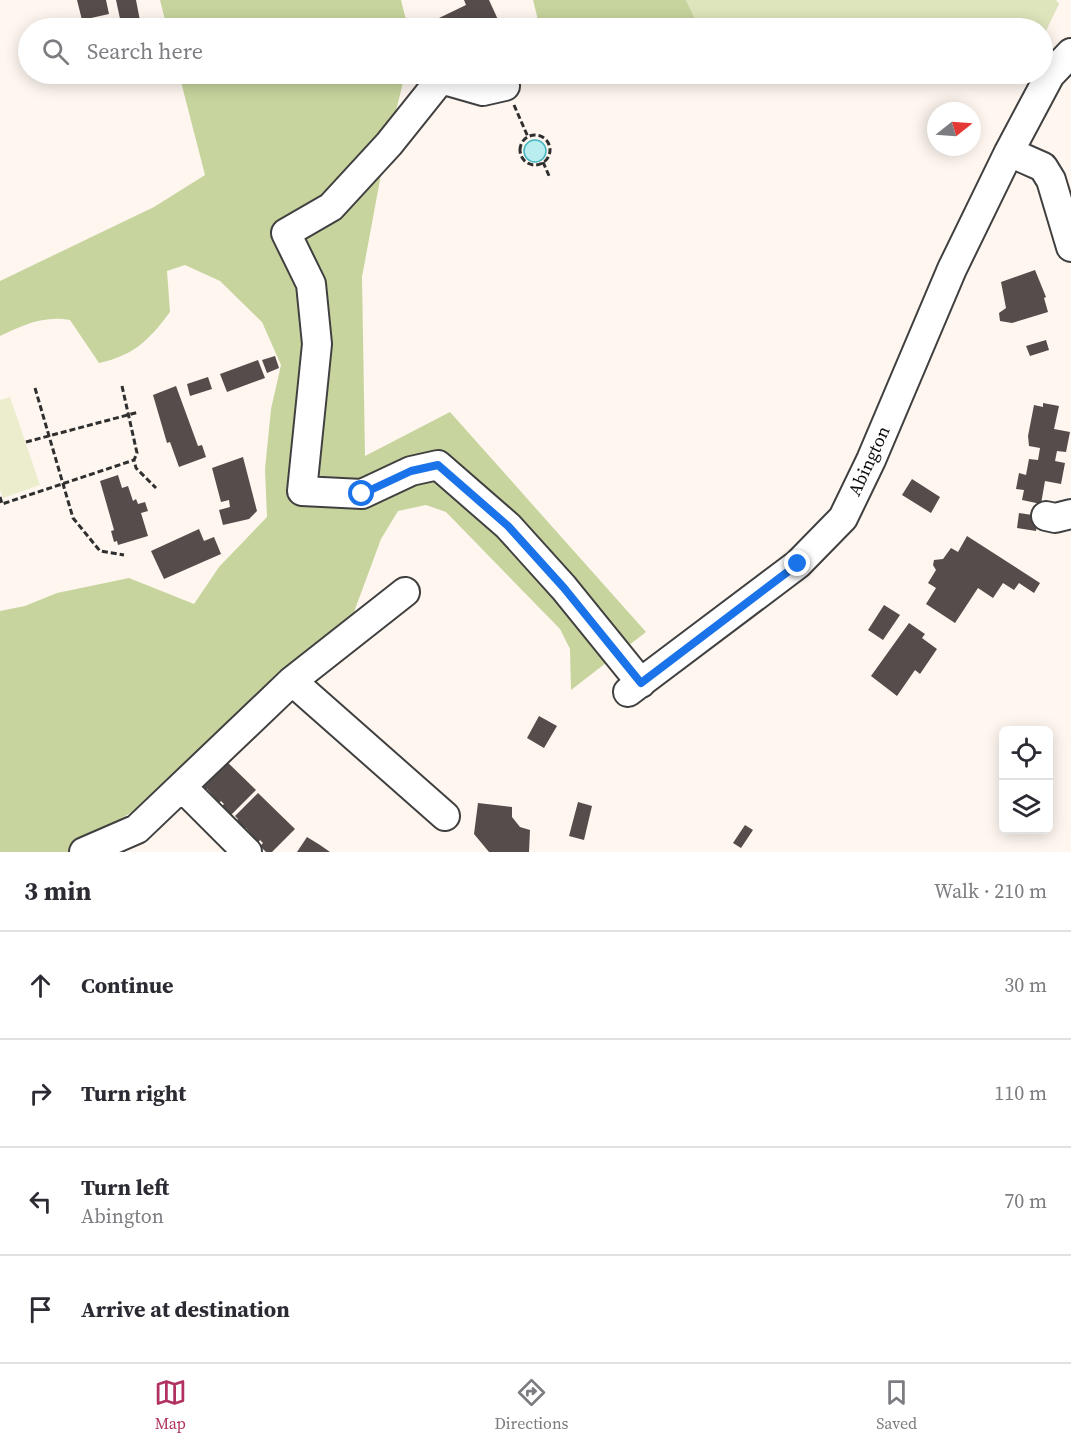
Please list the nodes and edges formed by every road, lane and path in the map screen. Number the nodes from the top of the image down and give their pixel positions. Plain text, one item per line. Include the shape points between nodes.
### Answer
1 (1071, 53) edge
2 (1053, 72) edge
3 (437, 84) edge
4 (458, 84) edge
5 (1045, 84) edge
6 (506, 86) joint
7 (528, 136) junction
8 (1009, 152) junction
9 (543, 162) junction
10 (550, 178) dead end
11 (1071, 247) edge
12 (122, 386) dead end
13 (35, 388) dead end
14 (139, 412) dead end
15 (129, 415) junction
16 (49, 436) junction
17 (26, 442) dead end
18 (134, 460) junction
19 (62, 483) junction
20 (156, 488) dead end
21 (0, 497) edge
22 (124, 555) dead end
23 (405, 592) dead end
24 (292, 681) junction
25 (182, 787) junction
26 (445, 816) dead end
27 (84, 852) edge
28 (247, 852) edge

1 - 2 street, Abington
3 - 8 street, Abington via 331,207 286,233 311,284 317,344 302,491 362,494 411,471 438,465 508,526 564,588 635,688 798,564 843,518 952,269
4 - 6 street, Abington via 483,91
5 - 8 street, Abington
6 - 7 path
7 - 9 path via 543,137 549,145
7 - 9 path via 521,144 522,158 529,164
8 - 11 street via 1043,167 1052,180
9 - 10 path
12 - 15 path
13 - 16 path
14 - 15 path
15 - 16 path
15 - 18 path via 137,453
16 - 17 path
16 - 19 path
18 - 19 path
18 - 20 path via 136,468
19 - 21 path via 2,504
19 - 22 path via 73,518 100,551
23 - 24 street
24 - 25 street
24 - 26 street
25 - 27 street via 137,829
25 - 28 street

